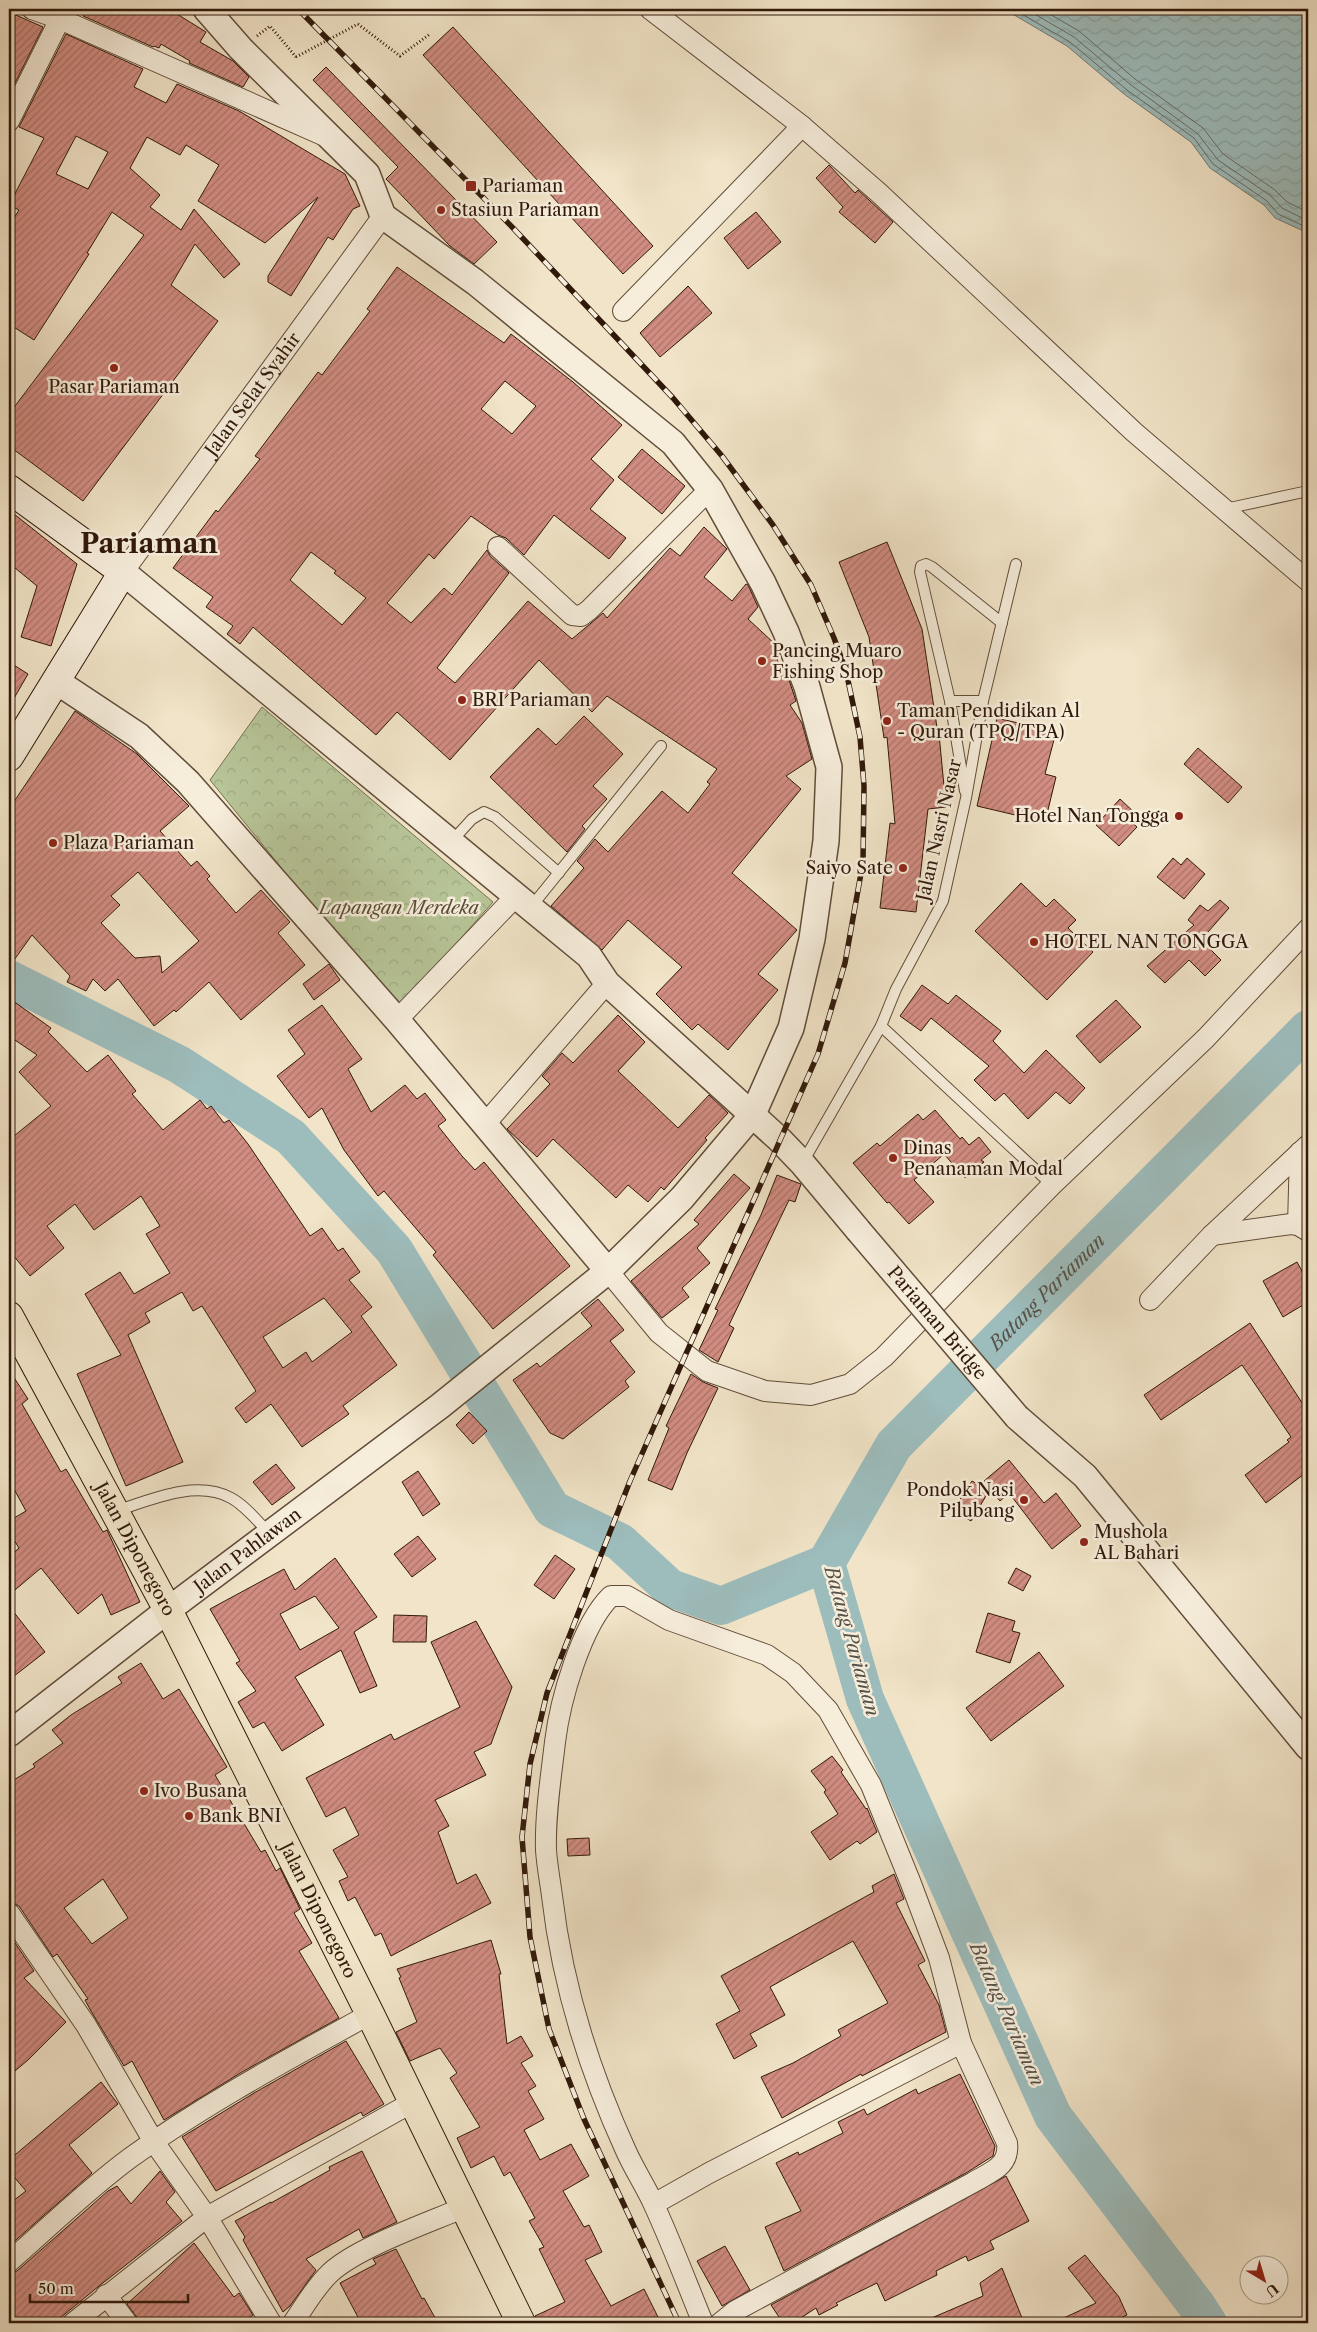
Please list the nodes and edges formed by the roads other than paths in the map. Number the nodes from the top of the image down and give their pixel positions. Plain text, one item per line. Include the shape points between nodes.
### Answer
1 (32, 9) edge
2 (206, 9) edge
3 (650, 9) edge
4 (60, 18) junction
5 (9, 121) edge
6 (802, 126) junction
7 (329, 138) junction
8 (384, 216) junction
9 (623, 311) dead end
10 (9, 489) edge
11 (710, 489) junction
12 (1308, 491) edge
13 (1225, 510) junction
14 (498, 547) dead end
15 (1016, 564) dead end
16 (123, 572) junction
17 (1308, 581) edge
18 (1002, 623) junction
19 (56, 681) junction
20 (950, 701) junction
21 (984, 702) junction
22 (661, 746) dead end
23 (9, 757) edge
24 (966, 798) junction
25 (451, 842) junction
26 (559, 873) junction
27 (523, 902) junction
28 (1308, 929) edge
29 (607, 982) junction
30 (396, 1020) junction
31 (881, 1026) junction
32 (753, 1114) junction
33 (485, 1124) junction
34 (1304, 1148) edge
35 (802, 1163) junction
36 (1052, 1185) junction
37 (1303, 1228) edge
38 (1212, 1235) junction
39 (608, 1271) junction
40 (1150, 1300) dead end
41 (9, 1316) edge
42 (115, 1512) junction
43 (270, 1534) junction
44 (168, 1610) junction
45 (9, 1734) edge
46 (1308, 1747) edge
47 (9, 1913) edge
48 (370, 2014) junction
49 (961, 2044) junction
50 (413, 2102) junction
51 (154, 2142) junction
52 (654, 2204) junction
53 (465, 2206) junction
54 (208, 2217) junction
55 (9, 2262) edge
56 (106, 2295) junction
57 (262, 2319) edge
58 (73, 2323) edge
59 (127, 2323) edge
60 (293, 2323) edge
61 (521, 2323) edge
62 (703, 2323) edge
63 (720, 2323) edge

1 - 4 street
2 - 7 street
3 - 6 street
4 - 5 street
4 - 7 street
6 - 9 street
6 - 13 street via 879,193 1134,432
7 - 8 street via 367,174
8 - 11 street, Jalan Pahlawan via 475,282 673,443
8 - 16 street, Jalan Selat Syahir
10 - 16 main road
11 - 14 street via 581,616 572,614
11 - 32 street, Jalan Pahlawan via 763,583 786,632 807,687 829,766 826,841 812,939 791,1028
12 - 13 lane
13 - 17 street
15 - 18 lane, Jalan Nasri Nasar
16 - 19 main road
16 - 25 street, Pariaman Bridge
18 - 20 lane via 932,567 921,566
18 - 21 lane, Jalan Nasri Nasar
19 - 23 main road
19 - 30 street via 139,736 188,782
20 - 21 lane
20 - 24 lane
21 - 24 lane, Jalan Nasri Nasar
22 - 26 lane
24 - 31 lane, Jalan Nasri Nasar via 943,901 896,989
25 - 26 lane via 472,819 484,812 495,817
25 - 27 street, Pariaman Bridge
26 - 27 lane
27 - 29 street, Pariaman Bridge via 589,956
27 - 30 street
28 - 36 street via 1206,1038
29 - 32 street, Pariaman Bridge
29 - 33 street
30 - 33 street
31 - 35 lane, Jalan Nasri Nasar
31 - 36 lane
32 - 35 street, Pariaman Bridge
32 - 39 street, Jalan Pahlawan via 682,1198
33 - 39 street
34 - 37 street
34 - 38 street
35 - 46 street, Pariaman Bridge, bridge via 1017,1417 1085,1476
36 - 39 street via 884,1357 850,1384 811,1395 765,1392 707,1371 659,1332
37 - 38 street via 1260,1227
38 - 40 street
39 - 43 street, Jalan Pahlawan via 495,1364
41 - 42 main road, Jalan Diponegoro
42 - 43 lane via 163,1495 204,1490 230,1498 253,1515
42 - 44 main road, Jalan Diponegoro
43 - 44 street, Jalan Pahlawan
44 - 45 street, Jalan Pahlawan
44 - 48 main road, Jalan Diponegoro
47 - 51 street via 86,2025
48 - 50 main road, Jalan Diponegoro
48 - 51 street via 248,2083
49 - 52 street
49 - 52 street via 939,1958 871,1785 828,1710 793,1673 767,1656 669,1620 627,1596 611,1596 599,1607 569,1676 558,1718 546,1850 557,1938 578,2024 626,2151
49 - 63 street via 1008,2143 1007,2158 1003,2163 735,2311
50 - 53 main road, Jalan Diponegoro
50 - 54 street
51 - 54 street
51 - 55 street via 128,2160
52 - 62 street
53 - 60 street via 346,2262 330,2273
53 - 61 main road, Jalan Diponegoro
54 - 56 street
54 - 57 street
56 - 58 street
56 - 59 street

